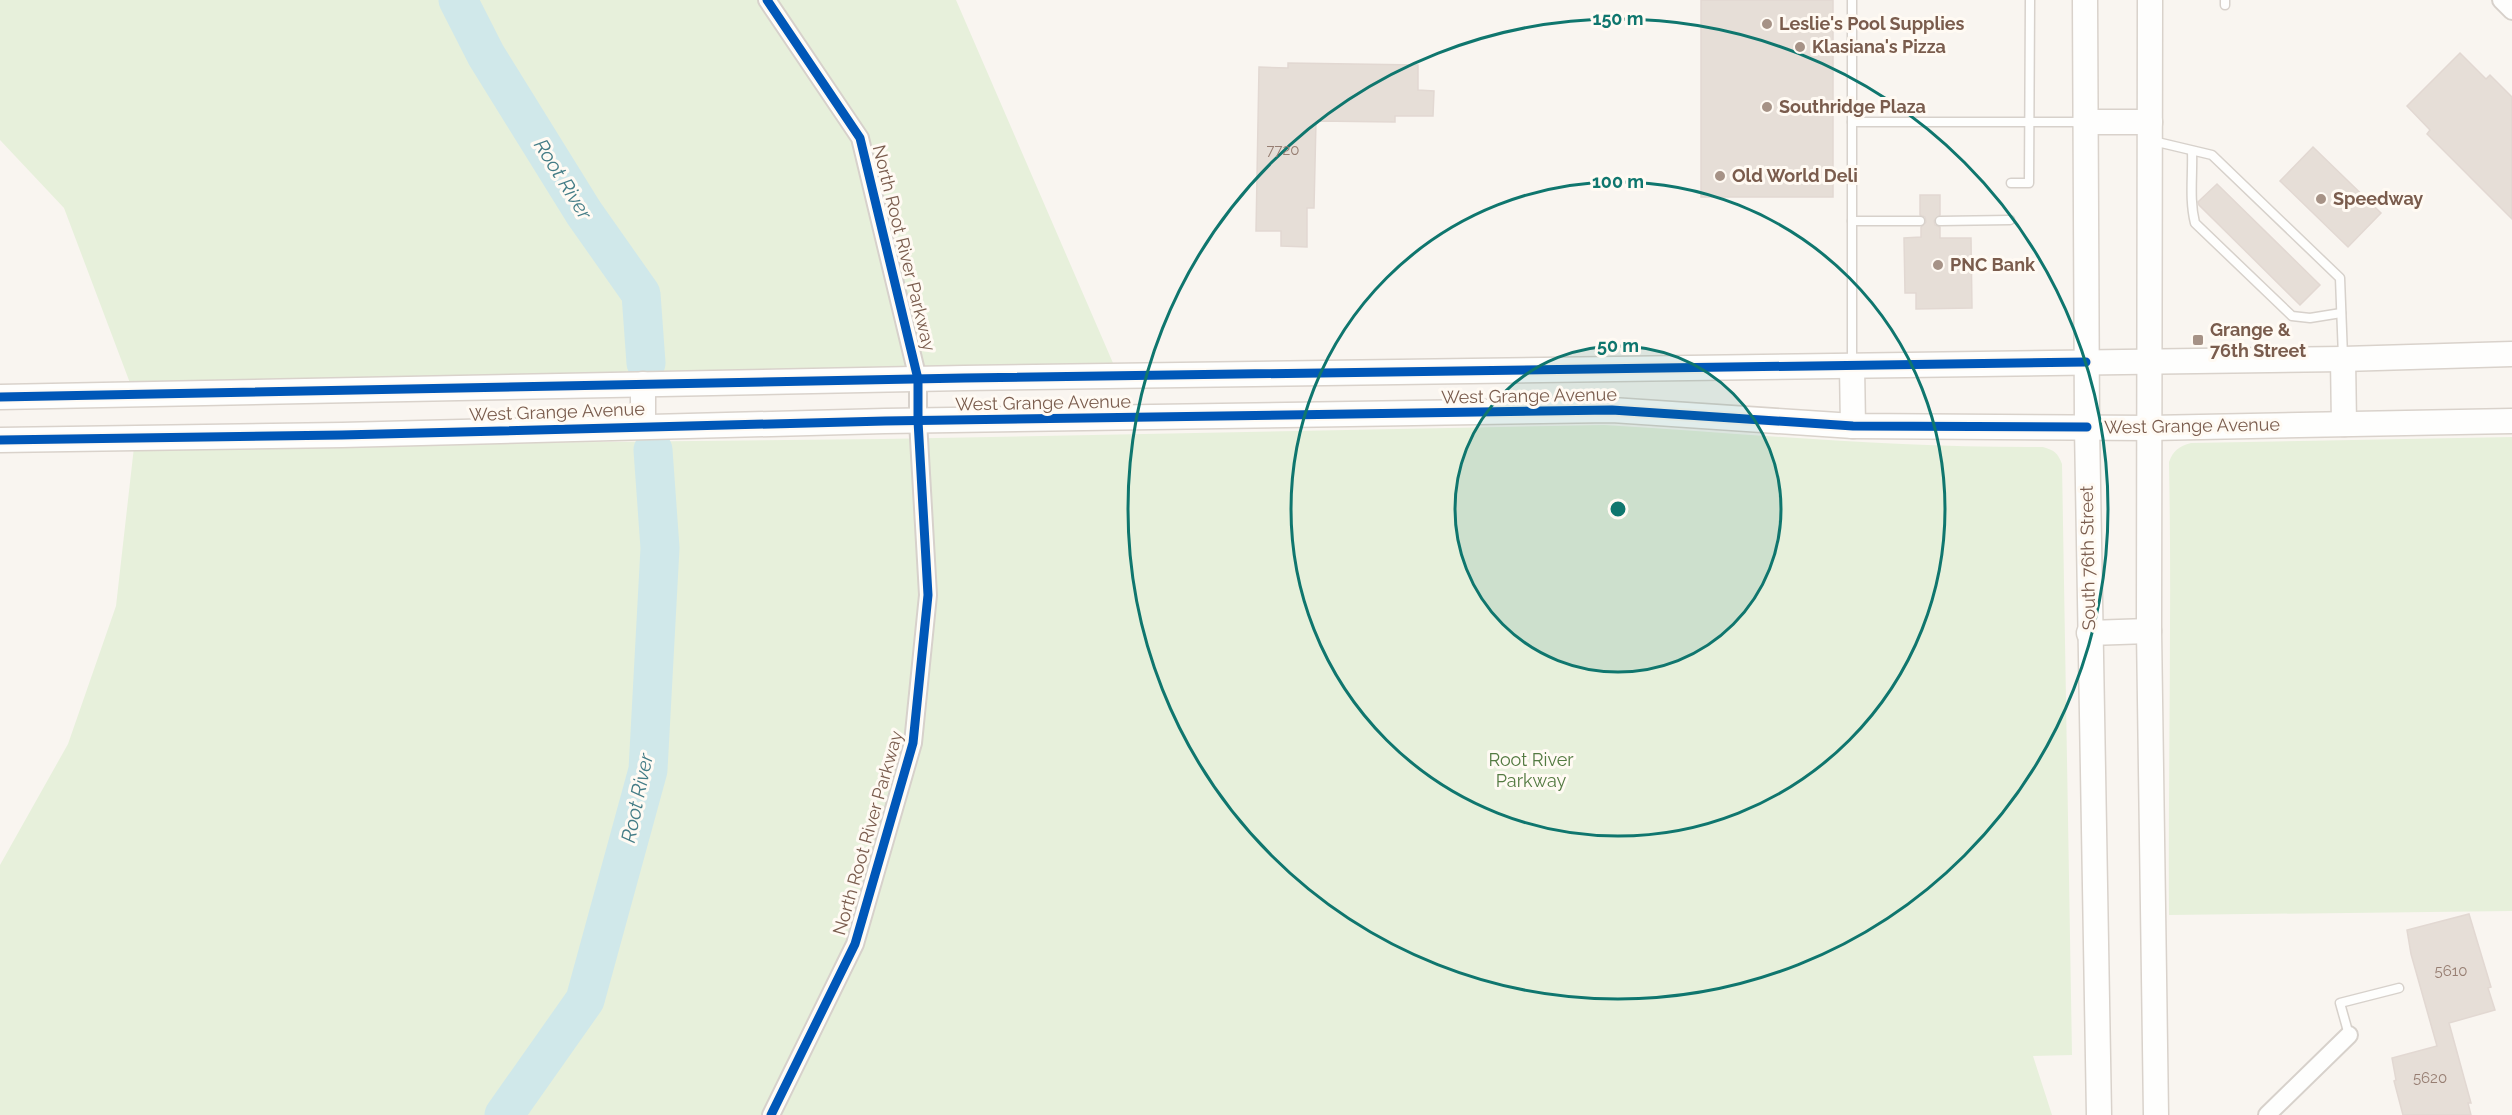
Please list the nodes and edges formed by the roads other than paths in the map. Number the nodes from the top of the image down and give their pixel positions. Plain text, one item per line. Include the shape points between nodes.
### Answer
1 (767, 0) edge
2 (1852, 0) edge
3 (2030, 0) edge
4 (2085, 0) edge
5 (2150, 0) edge
6 (2501, 0) edge
7 (2512, 11) edge
8 (1852, 122) junction
9 (2030, 122) junction
10 (2085, 122) junction
11 (2150, 131) junction
12 (2192, 151) junction
13 (2011, 183) dead end
14 (2010, 220) dead end
15 (1852, 221) junction
16 (1920, 221) dead end
17 (1940, 221) dead end
18 (2342, 313) junction
19 (2512, 354) edge
20 (2343, 359) junction
21 (2086, 362) junction
22 (2150, 362) junction
23 (1852, 366) junction
24 (918, 379) junction
25 (643, 384) junction
26 (0, 397) edge
27 (918, 421) junction
28 (2512, 421) edge
29 (2344, 424) junction
30 (643, 426) junction
31 (1853, 426) junction
32 (2086, 427) junction
33 (2150, 428) junction
34 (0, 440) edge
35 (2149, 631) junction
36 (2089, 633) junction
37 (2399, 988) dead end
38 (2349, 1035) joint
39 (771, 1115) edge
40 (2099, 1115) edge
41 (2157, 1115) edge
42 (2267, 1115) edge

1 - 24 street, North Root River Parkway via 860,138
2 - 8 lane
3 - 9 lane
4 - 10 street, South 76th Street
5 - 11 street
6 - 7 street
8 - 9 lane
8 - 15 lane
9 - 10 lane
9 - 13 lane via 2029,183
10 - 11 street
10 - 21 street, South 76th Street
11 - 12 lane
11 - 22 street
12 - 18 lane via 2212,155 2340,278
12 - 18 lane via 2190,206 2195,222 2292,316 2310,318
14 - 17 lane
15 - 16 lane
15 - 23 lane
18 - 20 lane
19 - 20 street, West Grange Avenue
20 - 22 street, West Grange Avenue
20 - 29 street
21 - 22 street, West Grange Avenue
21 - 23 street, West Grange Avenue
21 - 32 street, South 76th Street
22 - 33 street
23 - 24 street, West Grange Avenue
23 - 31 street
24 - 25 street, West Grange Avenue
24 - 27 street, North Root River Parkway
25 - 26 street, West Grange Avenue
25 - 30 street
27 - 30 street, West Grange Avenue
27 - 31 street, West Grange Avenue via 1612,410
27 - 39 street, North Root River Parkway via 928,595 913,744 855,944
28 - 29 street, West Grange Avenue
29 - 33 street, West Grange Avenue
30 - 34 street, West Grange Avenue
31 - 32 street, West Grange Avenue
32 - 33 street, West Grange Avenue
32 - 36 street, South 76th Street
33 - 35 street
35 - 36 street
35 - 41 street
36 - 40 street, South 76th Street
37 - 38 lane via 2340,1003
38 - 42 street

